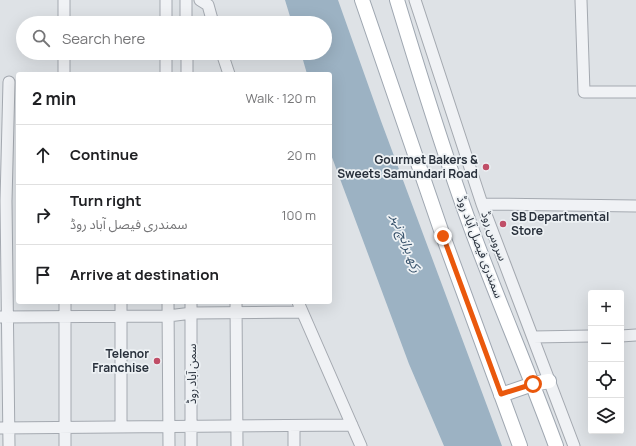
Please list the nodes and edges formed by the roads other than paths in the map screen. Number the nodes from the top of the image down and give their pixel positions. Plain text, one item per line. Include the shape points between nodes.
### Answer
1 (64, 0) edge
2 (166, 0) edge
3 (186, 0) edge
4 (200, 0) edge
5 (362, 0) edge
6 (397, 0) edge
7 (415, 0) edge
8 (581, 0) edge
9 (64, 16) edge
10 (166, 16) edge
11 (186, 16) edge
12 (211, 16) edge
13 (64, 60) edge
14 (166, 60) edge
15 (187, 60) edge
16 (224, 60) edge
17 (64, 72) edge
18 (166, 72) edge
19 (187, 72) edge
20 (228, 72) edge
21 (9, 82) dead end
22 (636, 92) edge
23 (3, 201) edge
24 (16, 201) edge
25 (482, 204) junction
26 (636, 206) edge
27 (65, 304) edge
28 (121, 304) edge
29 (168, 304) edge
30 (192, 307) edge
31 (236, 307) edge
32 (299, 307) edge
33 (122, 316) junction
34 (168, 316) junction
35 (4, 317) edge
36 (66, 317) junction
37 (588, 336) edge
38 (624, 336) edge
39 (636, 336) edge
40 (533, 337) junction
41 (548, 381) junction
42 (533, 384) junction
43 (501, 394) junction
44 (352, 425) junction
45 (192, 426) junction
46 (237, 426) junction
47 (294, 426) junction
48 (121, 427) junction
49 (169, 427) junction
50 (4, 428) edge
51 (65, 428) junction
52 (9, 446) edge
53 (65, 446) edge
54 (169, 446) edge
55 (191, 446) edge
56 (237, 446) edge
57 (294, 446) edge
58 (361, 446) edge
59 (520, 446) edge
60 (556, 446) edge
61 (574, 446) edge

1 - 9 street
2 - 10 street
3 - 11 street
4 - 12 street via 208,5
5 - 43 main road via 424,184
6 - 42 main road, سمندری فیصل آباد روڈ via 426,98 470,226
7 - 25 street, سروس روڈ
8 - 22 street via 584,92
13 - 17 street
14 - 18 street
15 - 19 street
16 - 20 street
21 - 23 street
23 - 24 street
23 - 35 street
25 - 26 street
25 - 40 street, سروس روڈ
27 - 36 street
28 - 33 street
29 - 34 street, سمن آباد روڈ
30 - 31 street
30 - 34 street
30 - 45 street, سمن آباد روڈ
31 - 32 street
31 - 46 street
32 - 44 street
33 - 34 street
33 - 36 street
33 - 48 street
34 - 49 street, سمن آباد روڈ
35 - 36 street
35 - 50 street
36 - 51 street
37 - 40 street
38 - 39 street
40 - 41 street, سروس روڈ
41 - 42 main road
41 - 61 street, سروس روڈ
42 - 43 main road
42 - 60 main road, سمندری فیصل آباد روڈ
43 - 59 main road
44 - 47 street
44 - 58 street
45 - 46 street
45 - 49 street
45 - 55 street, سمن آباد روڈ
46 - 47 street
46 - 56 street
47 - 57 street
48 - 49 street
48 - 51 street
49 - 54 street, سمن آباد روڈ
50 - 51 street
50 - 52 street
51 - 53 street

